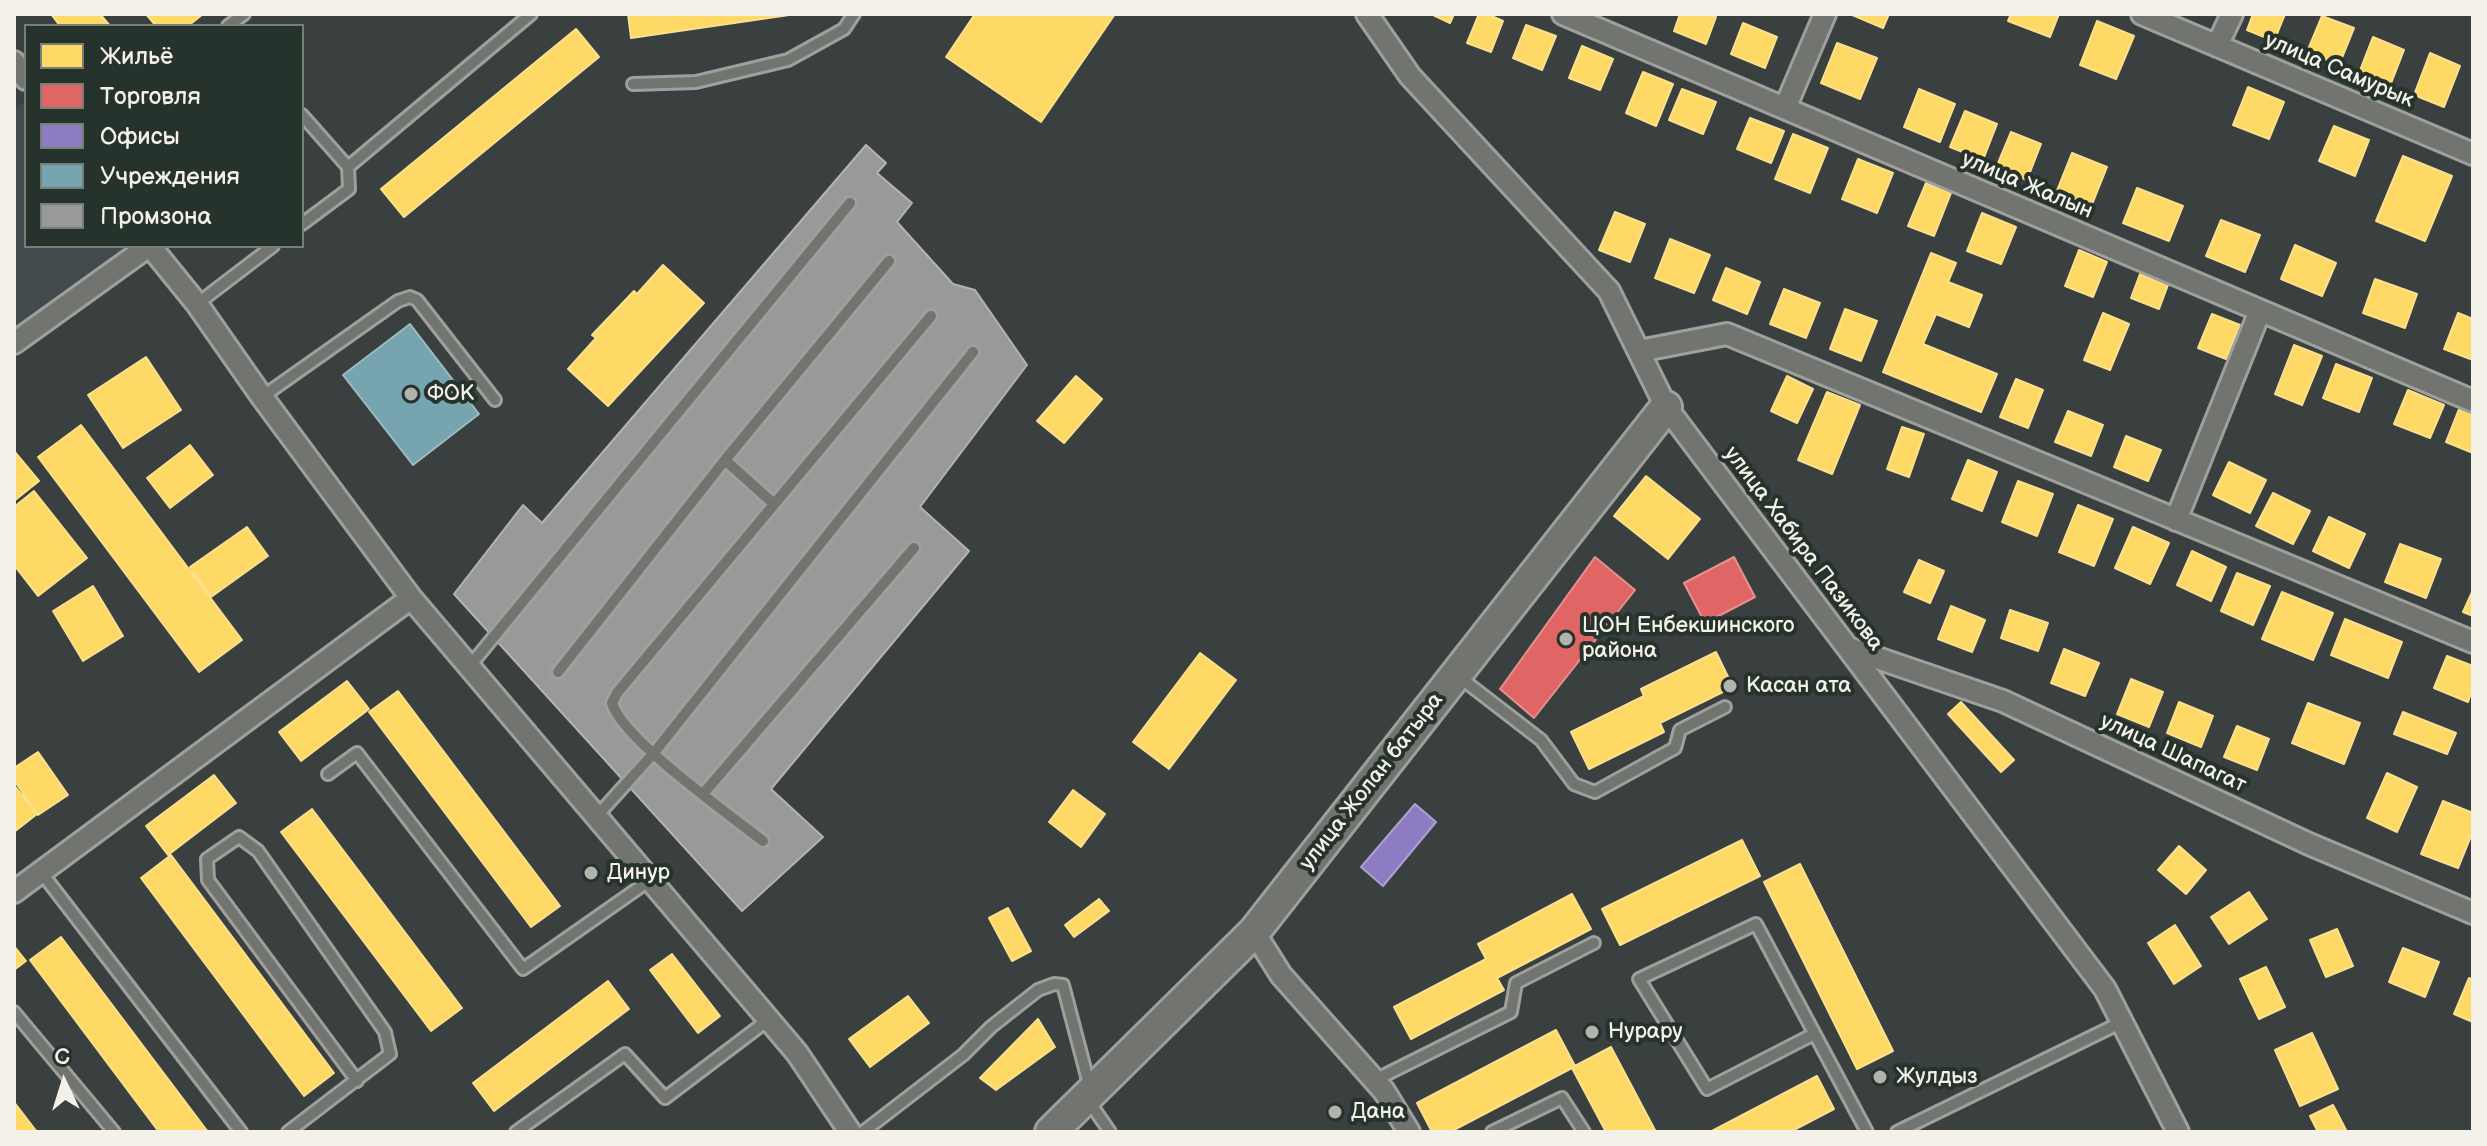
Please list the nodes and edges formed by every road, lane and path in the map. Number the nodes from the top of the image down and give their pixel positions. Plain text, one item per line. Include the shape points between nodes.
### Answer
1 (531, 14) edge
2 (854, 14) edge
3 (1367, 14) edge
4 (1563, 14) edge
5 (1825, 14) edge
6 (2142, 14) edge
7 (2232, 14) edge
8 (2217, 46) junction
9 (633, 84) dead end
10 (1785, 108) junction
11 (304, 117) edge
12 (2473, 154) edge
13 (348, 167) junction
14 (850, 203) dead end
15 (304, 223) edge
16 (147, 248) edge
17 (152, 248) edge
18 (270, 248) edge
19 (889, 261) dead end
20 (197, 304) junction
21 (2260, 311) junction
22 (931, 316) dead end
23 (14, 343) edge
24 (1639, 351) junction
25 (973, 352) dead end
26 (262, 397) junction
27 (495, 400) dead end
28 (2473, 401) edge
29 (1666, 407) junction
30 (725, 460) junction
31 (774, 504) junction
32 (2176, 520) junction
33 (914, 548) dead end
34 (411, 598) junction
35 (2473, 642) edge
36 (1848, 648) junction
37 (469, 667) junction
38 (558, 672) dead end
39 (1457, 674) junction
40 (1725, 707) dead end
41 (653, 754) junction
42 (328, 774) dead end
43 (703, 794) junction
44 (596, 817) junction
45 (763, 841) dead end
46 (41, 872) junction
47 (650, 880) junction
48 (14, 892) edge
49 (2473, 913) edge
50 (1254, 932) junction
51 (1594, 943) dead end
52 (14, 1012) edge
53 (768, 1020) junction
54 (2122, 1022) junction
55 (1814, 1034) junction
56 (1375, 1080) junction
57 (357, 1081) junction
58 (1086, 1099) junction
59 (114, 1132) edge
60 (241, 1132) edge
61 (288, 1132) edge
62 (516, 1132) edge
63 (850, 1132) edge
64 (863, 1132) edge
65 (1031, 1132) edge
66 (1051, 1132) edge
67 (1110, 1132) edge
68 (1409, 1132) edge
69 (1492, 1132) edge
70 (1584, 1132) edge
71 (1867, 1132) edge
72 (1897, 1132) edge
73 (2178, 1132) edge

1 - 13 lane
2 - 9 lane via 844,29 788,60 696,82
3 - 24 street, улица Хабира Пазикова via 1410,76 1609,291
4 - 10 street, улица Жалын
5 - 10 street
6 - 8 street, улица Самурык
7 - 8 street
8 - 12 street, улица Самурык
10 - 21 street, улица Жалын
11 - 13 lane
13 - 15 lane via 349,189
14 - 37 lane
16 - 23 street
17 - 20 street
18 - 20 lane
19 - 30 lane
20 - 26 street
21 - 28 street, улица Жалын
21 - 32 street
22 - 31 lane
24 - 29 street, улица Хабира Пазикова
24 - 32 street via 1727,334
25 - 41 lane
26 - 27 lane via 410,297
26 - 34 street
29 - 36 street, улица Хабира Пазикова
29 - 39 street, улица Жолан батыра
30 - 31 lane
30 - 38 lane
31 - 41 lane via 612,703
32 - 35 street
33 - 43 lane
34 - 37 street
34 - 46 street
36 - 49 street, улица Шапагат via 2003,701 2309,844
36 - 54 street, улица Хабира Пазикова via 2105,989
37 - 44 street
39 - 40 lane via 1541,740 1574,784 1595,792 1675,748 1680,730
39 - 50 street, улица Жолан батыра
41 - 43 lane
41 - 44 lane
42 - 47 lane via 357,753 523,969
43 - 45 lane
44 - 47 street
46 - 48 street
46 - 60 lane
47 - 53 street
50 - 56 street via 1281,975
50 - 58 street, улица Жолан батыра
51 - 56 lane via 1516,983 1511,1012
52 - 59 lane
53 - 62 lane via 665,1098 625,1054
53 - 63 street
54 - 72 lane
54 - 73 street, улица Хабира Пазикова
55 - 55 lane via 1756,924 1639,979 1707,1089
55 - 71 lane
56 - 68 street
57 - 57 lane via 390,1054 385,1032 258,851 239,837 207,859 208,880
57 - 61 lane
58 - 64 lane via 1063,985 1054,984 1038,990
58 - 65 street
58 - 66 street, улица Жолан батыра
58 - 67 lane
69 - 70 lane via 1562,1098

